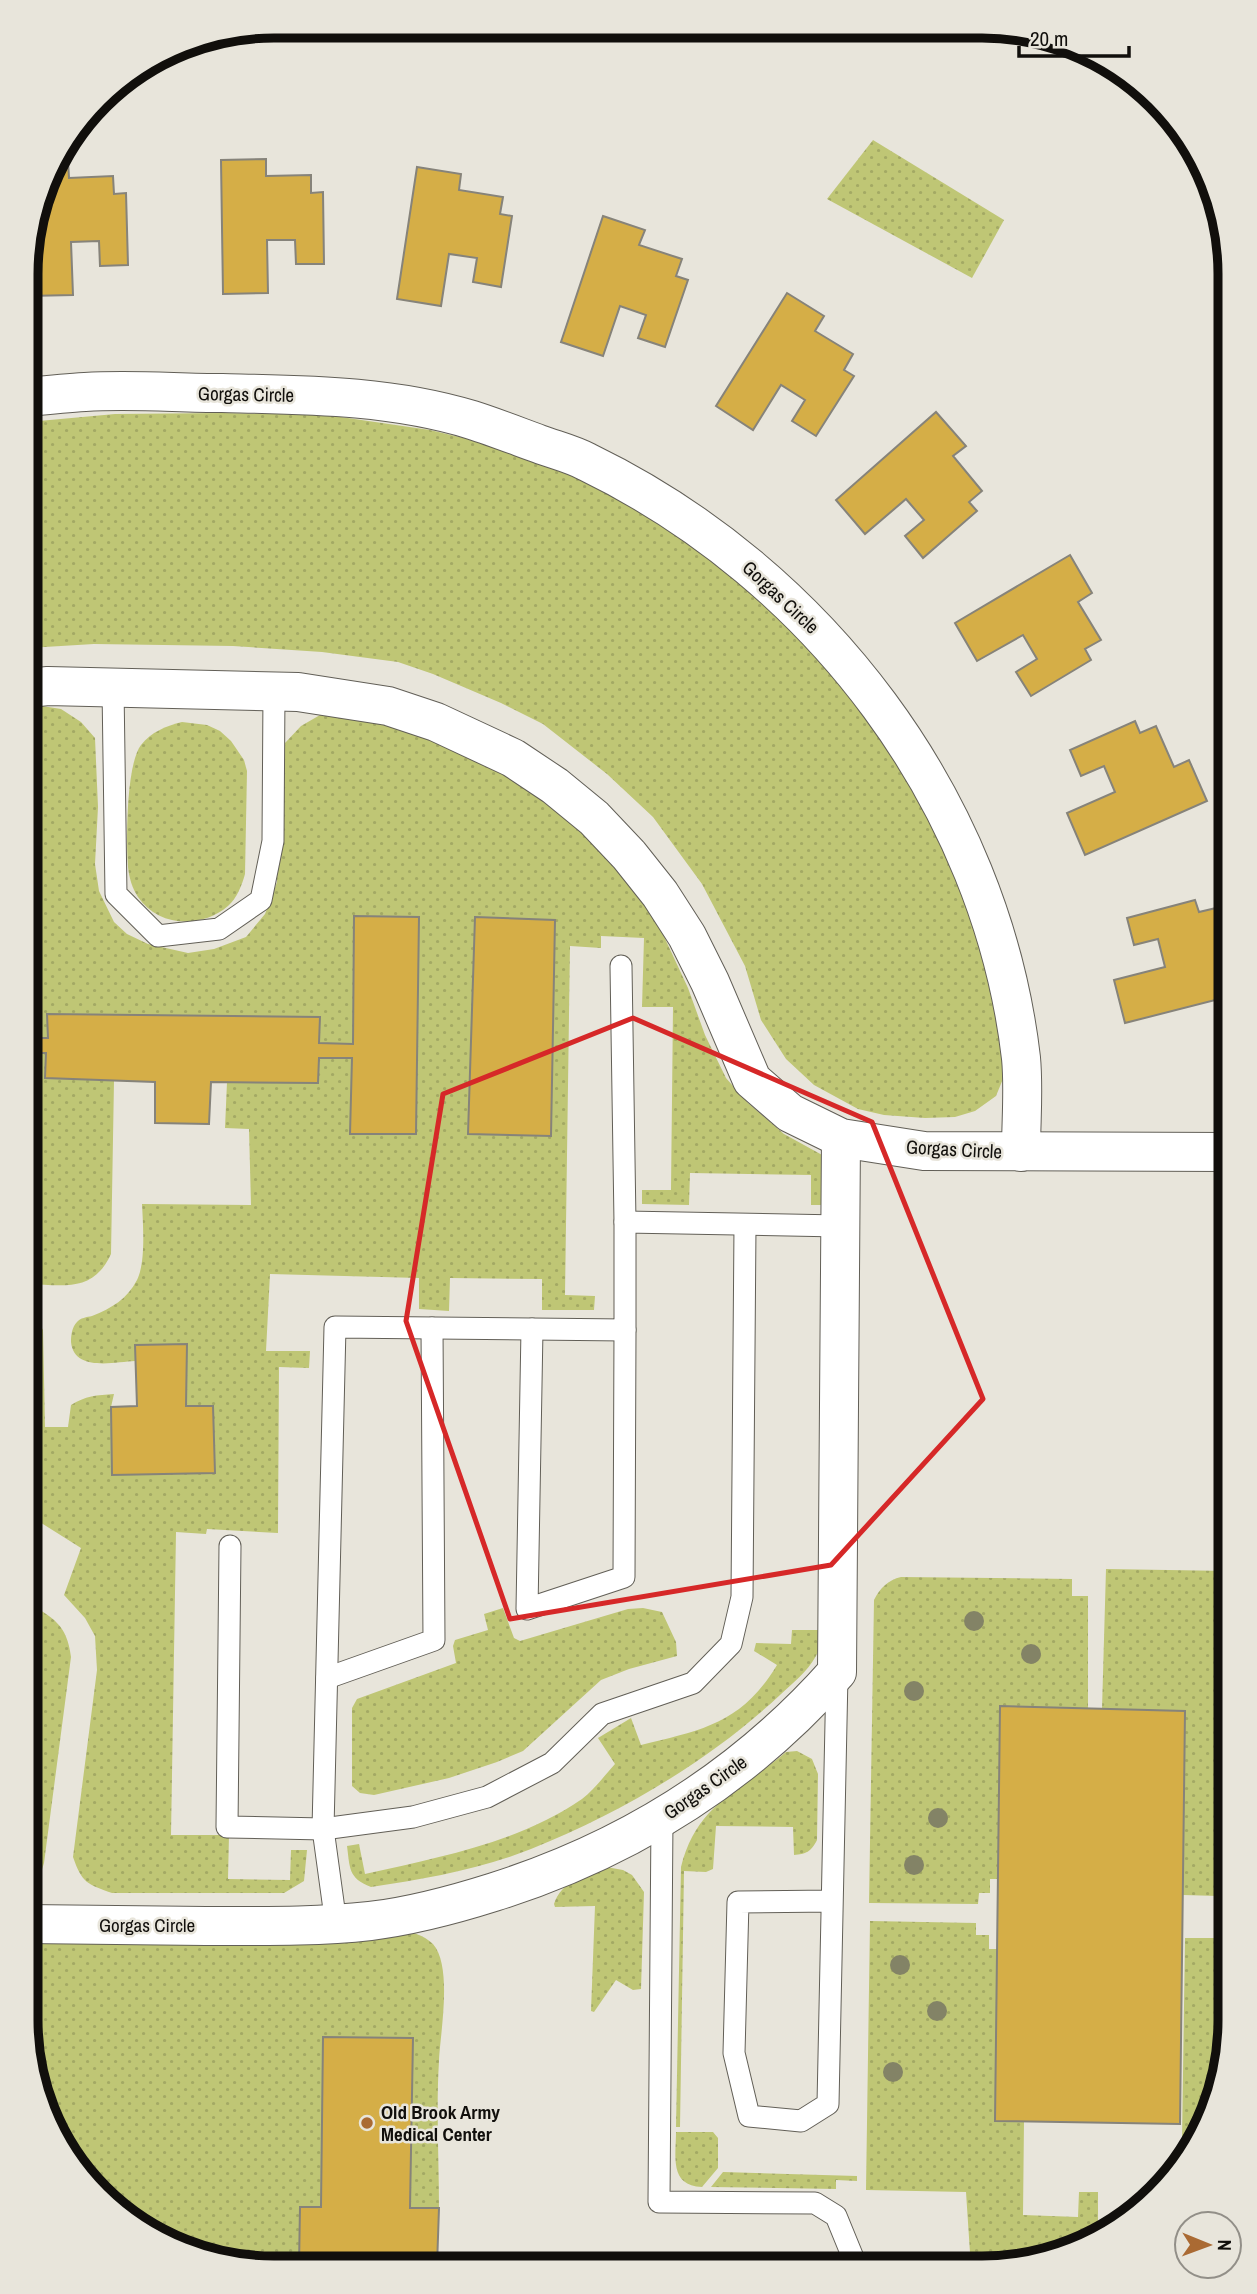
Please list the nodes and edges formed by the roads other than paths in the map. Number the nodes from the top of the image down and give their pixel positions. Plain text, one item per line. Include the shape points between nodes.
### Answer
1 (38, 396) edge
2 (38, 687) edge
3 (113, 688) junction
4 (274, 692) junction
5 (621, 966) dead end
6 (841, 1138) junction
7 (1021, 1152) junction
8 (1218, 1152) edge
9 (625, 1222) junction
10 (745, 1226) junction
11 (840, 1226) junction
12 (432, 1328) junction
13 (532, 1329) junction
14 (625, 1330) junction
15 (230, 1546) dead end
16 (837, 1672) junction
17 (327, 1678) junction
18 (662, 1818) junction
19 (323, 1829) junction
20 (832, 1901) junction
21 (38, 1924) edge
22 (336, 1924) junction
23 (852, 2256) edge

1 - 7 street, Gorgas Circle via 87,391 322,395 391,402 470,419 584,460 656,499 723,544 785,597 841,655 890,717 938,796 967,856 1007,979 1021,1060
2 - 3 street, Gorgas Circle
3 - 4 street, Gorgas Circle
3 - 4 lane via 116,894 158,936 219,929 261,900 273,841
4 - 6 street, Gorgas Circle via 388,706 436,722 513,758 555,786 621,845 660,894 710,982 751,1080 790,1114
5 - 9 lane
6 - 7 street, Gorgas Circle via 923,1151
6 - 11 street
7 - 8 street
9 - 10 lane
9 - 14 lane
10 - 11 lane
10 - 19 lane via 742,1597 731,1644 693,1683 602,1714 552,1763 487,1797 413,1817
11 - 16 street
12 - 13 lane
12 - 17 lane via 434,1640
12 - 17 lane via 335,1327
13 - 14 lane
13 - 14 lane via 527,1609 624,1577
15 - 19 lane via 227,1827
16 - 18 street, Gorgas Circle via 804,1710 743,1762
16 - 20 lane
17 - 19 lane
18 - 22 street, Gorgas Circle via 541,1877 445,1907
18 - 23 lane via 659,2202 815,2203 836,2216
19 - 22 lane
20 - 20 lane via 828,2104 801,2121 749,2116 734,2053 738,1902
21 - 22 street, Gorgas Circle

